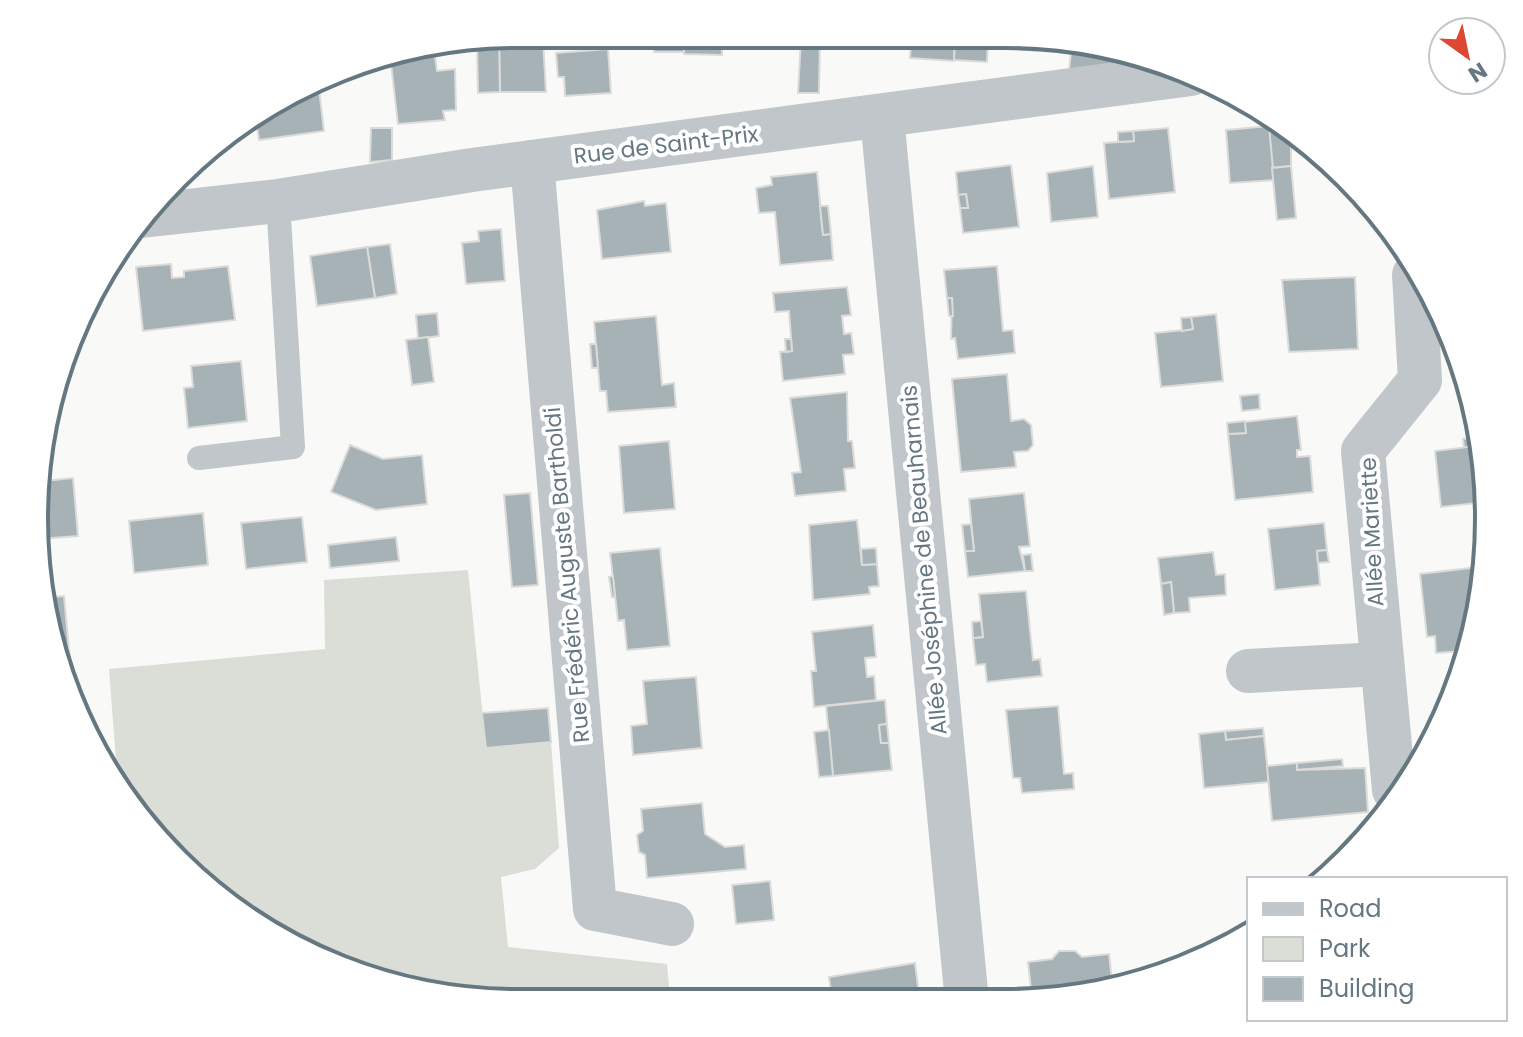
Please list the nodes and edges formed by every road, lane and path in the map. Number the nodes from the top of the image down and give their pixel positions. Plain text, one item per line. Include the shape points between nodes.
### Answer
1 (1167, 77) edge
2 (882, 117) junction
3 (532, 162) junction
4 (278, 201) junction
5 (160, 214) edge
6 (1415, 288) edge
7 (199, 458) dead end
8 (1381, 664) junction
9 (1248, 671) dead end
10 (1393, 784) edge
11 (672, 924) dead end
12 (966, 989) edge

1 - 2 street, Rue de Saint-Prix
2 - 3 street, Rue de Saint-Prix
2 - 12 street, Allée Joséphine de Beauharnais
3 - 4 street, Rue de Saint-Prix
3 - 11 street, Rue Frédéric Auguste Bartholdi via 595,909
4 - 5 street, Rue de Saint-Prix
4 - 7 lane via 293,447
6 - 8 street, Allée Mariette via 1420,380 1363,451
8 - 9 street
8 - 10 street, Allée Mariette

